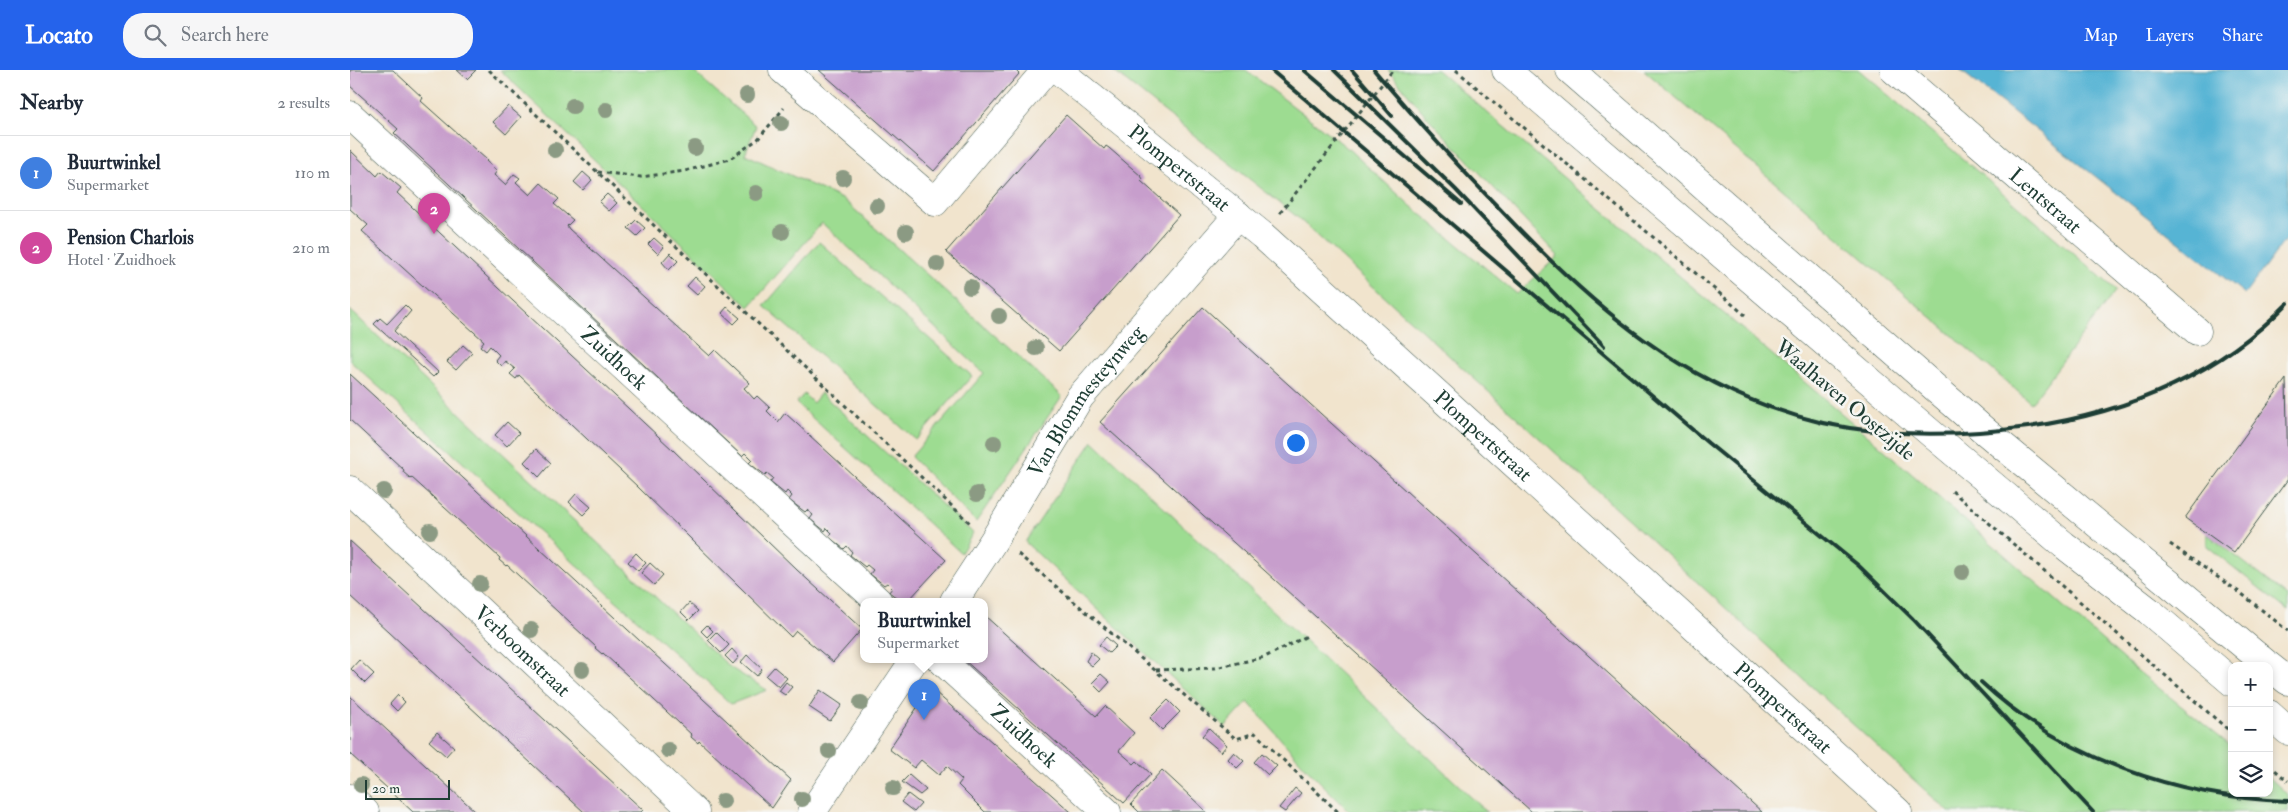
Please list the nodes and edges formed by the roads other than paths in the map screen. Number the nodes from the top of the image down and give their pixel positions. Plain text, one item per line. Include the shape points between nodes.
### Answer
1 (1046, 70) edge
2 (1058, 70) edge
3 (1506, 70) edge
4 (1570, 70) edge
5 (1894, 70) edge
6 (793, 78) edge
7 (350, 115) edge
8 (1238, 215) junction
9 (2197, 331) dead end
10 (350, 490) edge
11 (875, 598) edge
12 (956, 598) edge
13 (2264, 662) edge
14 (912, 663) edge
15 (944, 663) edge
16 (2273, 669) edge
17 (2228, 679) edge
18 (2288, 681) edge
19 (2273, 718) edge
20 (2288, 731) edge
21 (350, 798) edge
22 (365, 812) edge
23 (695, 812) edge
24 (812, 812) edge
25 (1107, 812) edge
26 (1898, 812) edge

1 - 6 street via 935,202
2 - 8 street, Plompertstraat
3 - 17 street, Waalhaven Oostzijde via 2064,545
4 - 13 street via 1986,432
5 - 9 street, Lentstraat
7 - 11 street, Zuidhoek
8 - 12 street, Van Blommesteynweg via 1080,397
8 - 26 street, Plompertstraat
10 - 23 street, Verboomstraat
14 - 24 street
15 - 25 street, Zuidhoek
16 - 18 street
19 - 20 street
21 - 22 street

